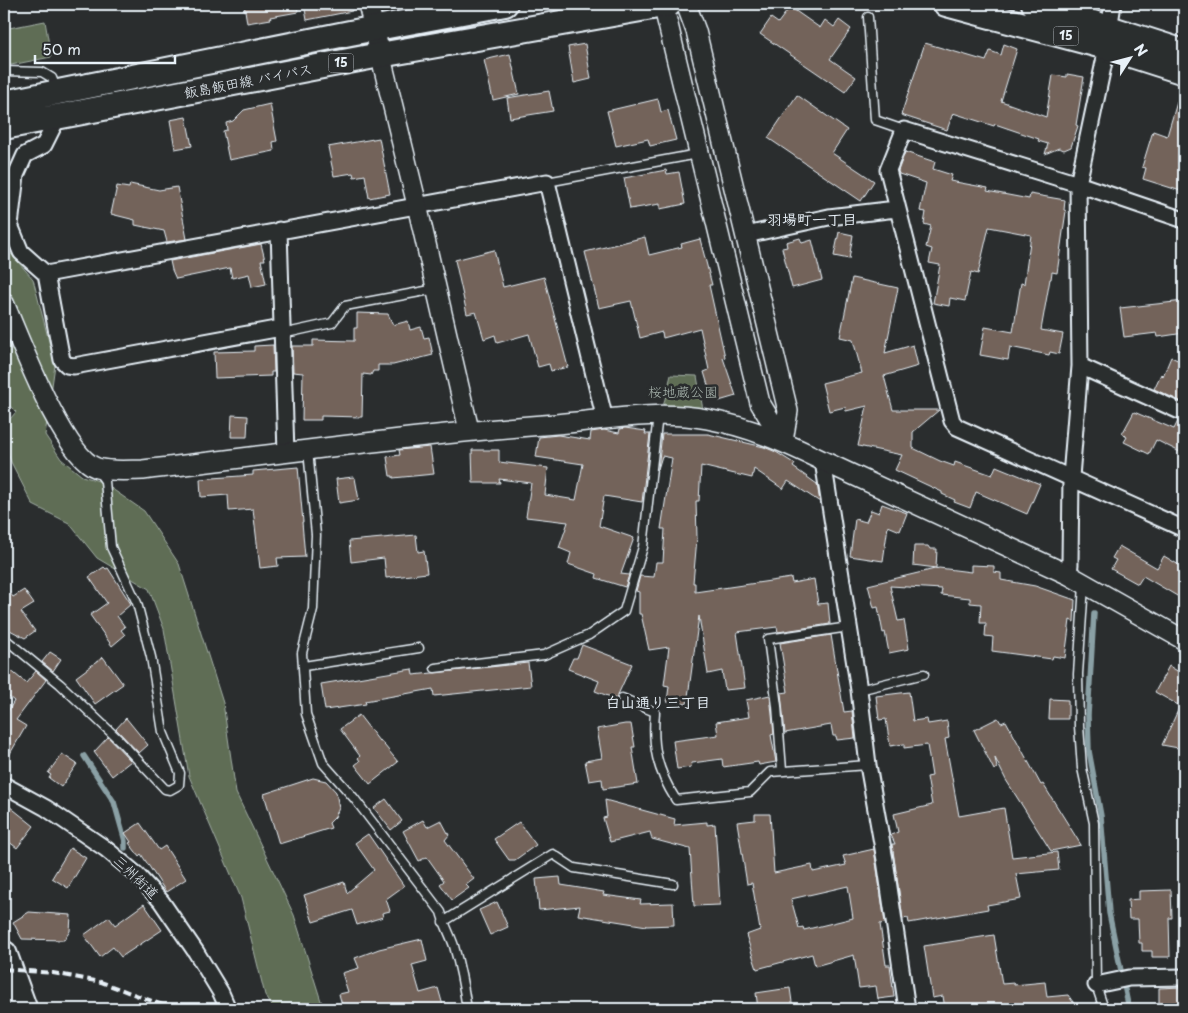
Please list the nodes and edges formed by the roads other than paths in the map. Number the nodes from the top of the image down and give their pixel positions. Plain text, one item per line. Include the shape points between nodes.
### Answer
1 (368, 4) edge
2 (505, 4) edge
3 (670, 4) edge
4 (946, 4) edge
5 (1034, 4) edge
6 (1113, 4) edge
7 (868, 17) dead end
8 (375, 28) junction
9 (1107, 38) junction
10 (1184, 52) edge
11 (380, 55) junction
12 (4, 71) edge
13 (1184, 72) edge
14 (57, 92) junction
15 (7, 102) edge
16 (58, 117) junction
17 (8, 126) edge
18 (904, 130) junction
19 (700, 154) junction
20 (547, 182) junction
21 (1078, 184) junction
22 (417, 205) junction
23 (896, 208) junction
24 (1184, 220) edge
25 (279, 230) junction
26 (746, 235) junction
27 (46, 274) junction
28 (436, 289) junction
29 (4, 303) edge
30 (281, 331) junction
31 (1080, 366) junction
32 (1184, 413) edge
33 (658, 416) junction
34 (605, 420) junction
35 (469, 430) junction
36 (783, 441) junction
37 (308, 450) junction
38 (286, 453) junction
39 (823, 462) junction
40 (96, 468) junction
41 (1071, 477) junction
42 (1184, 529) edge
43 (1076, 579) junction
44 (849, 627) junction
45 (4, 638) edge
46 (1184, 640) edge
47 (419, 648) dead end
48 (304, 666) junction
49 (435, 668) dead end
50 (924, 674) dead end
51 (859, 690) junction
52 (622, 698) dead end
53 (868, 765) junction
54 (782, 770) junction
55 (4, 785) edge
56 (673, 884) dead end
57 (443, 922) junction
58 (4, 954) edge
59 (1184, 977) edge
60 (1096, 984) junction
61 (24, 1009) edge
62 (228, 1009) edge
63 (467, 1009) edge
64 (907, 1009) edge
65 (1104, 1009) edge

1 - 8 street
2 - 8 main road, 飯島飯田線 バイパス / 15
3 - 11 main road, 飯島飯田線 バイパス / 15
3 - 19 street
3 - 26 street via 696,31
4 - 9 main road, 15
5 - 9 main road, 15
6 - 9 street
7 - 18 lane via 875,120
8 - 11 street
8 - 14 main road, 飯島飯田線 バイパス / 15
9 - 10 main road, 15
9 - 13 main road, 15
9 - 21 street
11 - 16 main road, 飯島飯田線 バイパス / 15
11 - 22 street
12 - 14 lane via 42,72 52,78
14 - 15 main road, 飯島飯田線 バイパス / 15
16 - 17 main road, 飯島飯田線 バイパス / 15
16 - 27 street via 44,145 25,155 16,176 10,225 21,252
18 - 21 street
18 - 23 street via 888,170
19 - 20 lane
19 - 36 street via 760,402
20 - 22 street
20 - 34 street
21 - 24 street
21 - 31 street
22 - 25 street
22 - 28 street
23 - 26 street via 829,217
23 - 41 street via 952,421 957,427
25 - 27 street
25 - 30 street
26 - 36 street via 788,411
27 - 30 street via 62,360 67,365
28 - 30 lane via 345,306 332,323
28 - 35 street
29 - 40 street via 60,428 76,452
30 - 38 street
31 - 32 street
31 - 41 street
33 - 34 street
33 - 36 street via 705,419
33 - 49 lane via 643,547 624,610 588,635 544,655
34 - 35 street
35 - 37 street
36 - 39 street
37 - 38 street
37 - 48 lane via 316,535 313,609 302,653
38 - 40 street via 143,470
39 - 43 street
39 - 44 street
40 - 45 lane via 105,481 111,547 137,603 151,658 163,732 180,773 179,784 170,790 165,789 60,684
41 - 42 street
41 - 43 street via 1070,564
43 - 46 street
43 - 60 lane via 1082,768 1094,823
44 - 51 street
44 - 54 lane via 768,639
47 - 48 lane
48 - 57 lane via 306,714 324,763 441,912
50 - 51 lane
51 - 53 street
52 - 54 lane via 655,712 654,749 665,783 676,800 750,792 770,772
53 - 54 lane
53 - 64 street
55 - 62 street, 三州街道 via 53,813 136,874 161,901 196,952
56 - 57 lane via 574,868 553,854
57 - 63 lane via 453,944
58 - 61 highway
59 - 60 street via 1122,979
60 - 65 lane

